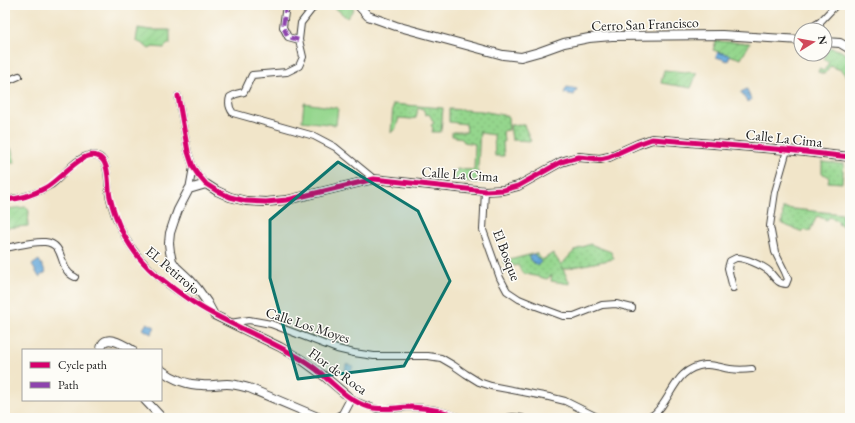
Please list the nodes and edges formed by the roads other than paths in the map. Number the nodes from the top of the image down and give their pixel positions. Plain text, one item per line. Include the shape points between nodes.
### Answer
1 (286, 5) edge
2 (315, 5) edge
3 (358, 5) edge
4 (836, 5) edge
5 (820, 22) edge
6 (298, 40) junction
7 (793, 40) edge
8 (833, 42) edge
9 (850, 43) edge
10 (840, 44) junction
11 (850, 50) edge
12 (19, 76) dead end
13 (5, 82) edge
14 (178, 96) dead end
15 (787, 150) junction
16 (850, 157) edge
17 (193, 167) junction
18 (374, 179) junction
19 (206, 184) junction
20 (189, 189) junction
21 (485, 191) junction
22 (5, 200) edge
23 (5, 248) edge
24 (75, 277) dead end
25 (733, 288) dead end
26 (632, 308) dead end
27 (214, 315) junction
28 (230, 323) junction
29 (101, 349) edge
30 (130, 349) edge
31 (752, 369) dead end
32 (162, 371) edge
33 (351, 400) junction
34 (146, 401) edge
35 (162, 418) edge
36 (320, 418) edge
37 (337, 418) edge
38 (461, 418) edge
39 (507, 418) edge
40 (522, 418) edge
41 (599, 418) edge
42 (649, 418) edge

1 - 6 street via 283,27 288,37
2 - 6 street via 302,23
3 - 7 street, Cerro San Francisco via 368,16 396,26 503,55 520,57 564,43 612,36 722,36
4 - 5 street
6 - 18 street via 303,57 299,66 287,72 252,75 244,92 230,97 229,106 233,113 314,136 335,147
8 - 10 street
9 - 10 street
10 - 11 street
12 - 13 street
14 - 17 street
15 - 16 street, Calle La Cima
15 - 21 street, Calle La Cima via 652,139 609,157 579,157 561,162 518,186
15 - 25 street via 770,226 775,252 788,279 786,284 781,284 768,270 758,264 736,258 730,261 728,268
17 - 19 street
17 - 20 street
18 - 19 street, Calle La Cima via 287,200 266,202 230,197
18 - 21 street, Calle La Cima
19 - 20 street
20 - 27 street via 174,221 169,243 170,252 176,268 197,288
21 - 26 street, El Bosque via 483,230 507,291 519,299 563,316 574,316 602,305 616,304
22 - 27 street, EL Petirrojo via 45,189 83,157 97,156 103,160 106,167 111,202 120,229 133,251 179,293
23 - 24 street via 40,242 51,243 59,250 65,269
27 - 28 street
28 - 33 street, Flor de Roca via 302,360
28 - 41 street, Calle Los Moyes via 249,320 271,324 354,353 441,358 479,382 565,401
29 - 30 street via 105,342 112,341
31 - 42 street via 728,369 712,365 692,368 675,383 660,408
32 - 36 street via 180,381 201,386 236,384
33 - 37 street via 343,414
33 - 38 street, Flor de Roca via 380,409 428,408
34 - 35 street
39 - 40 street

